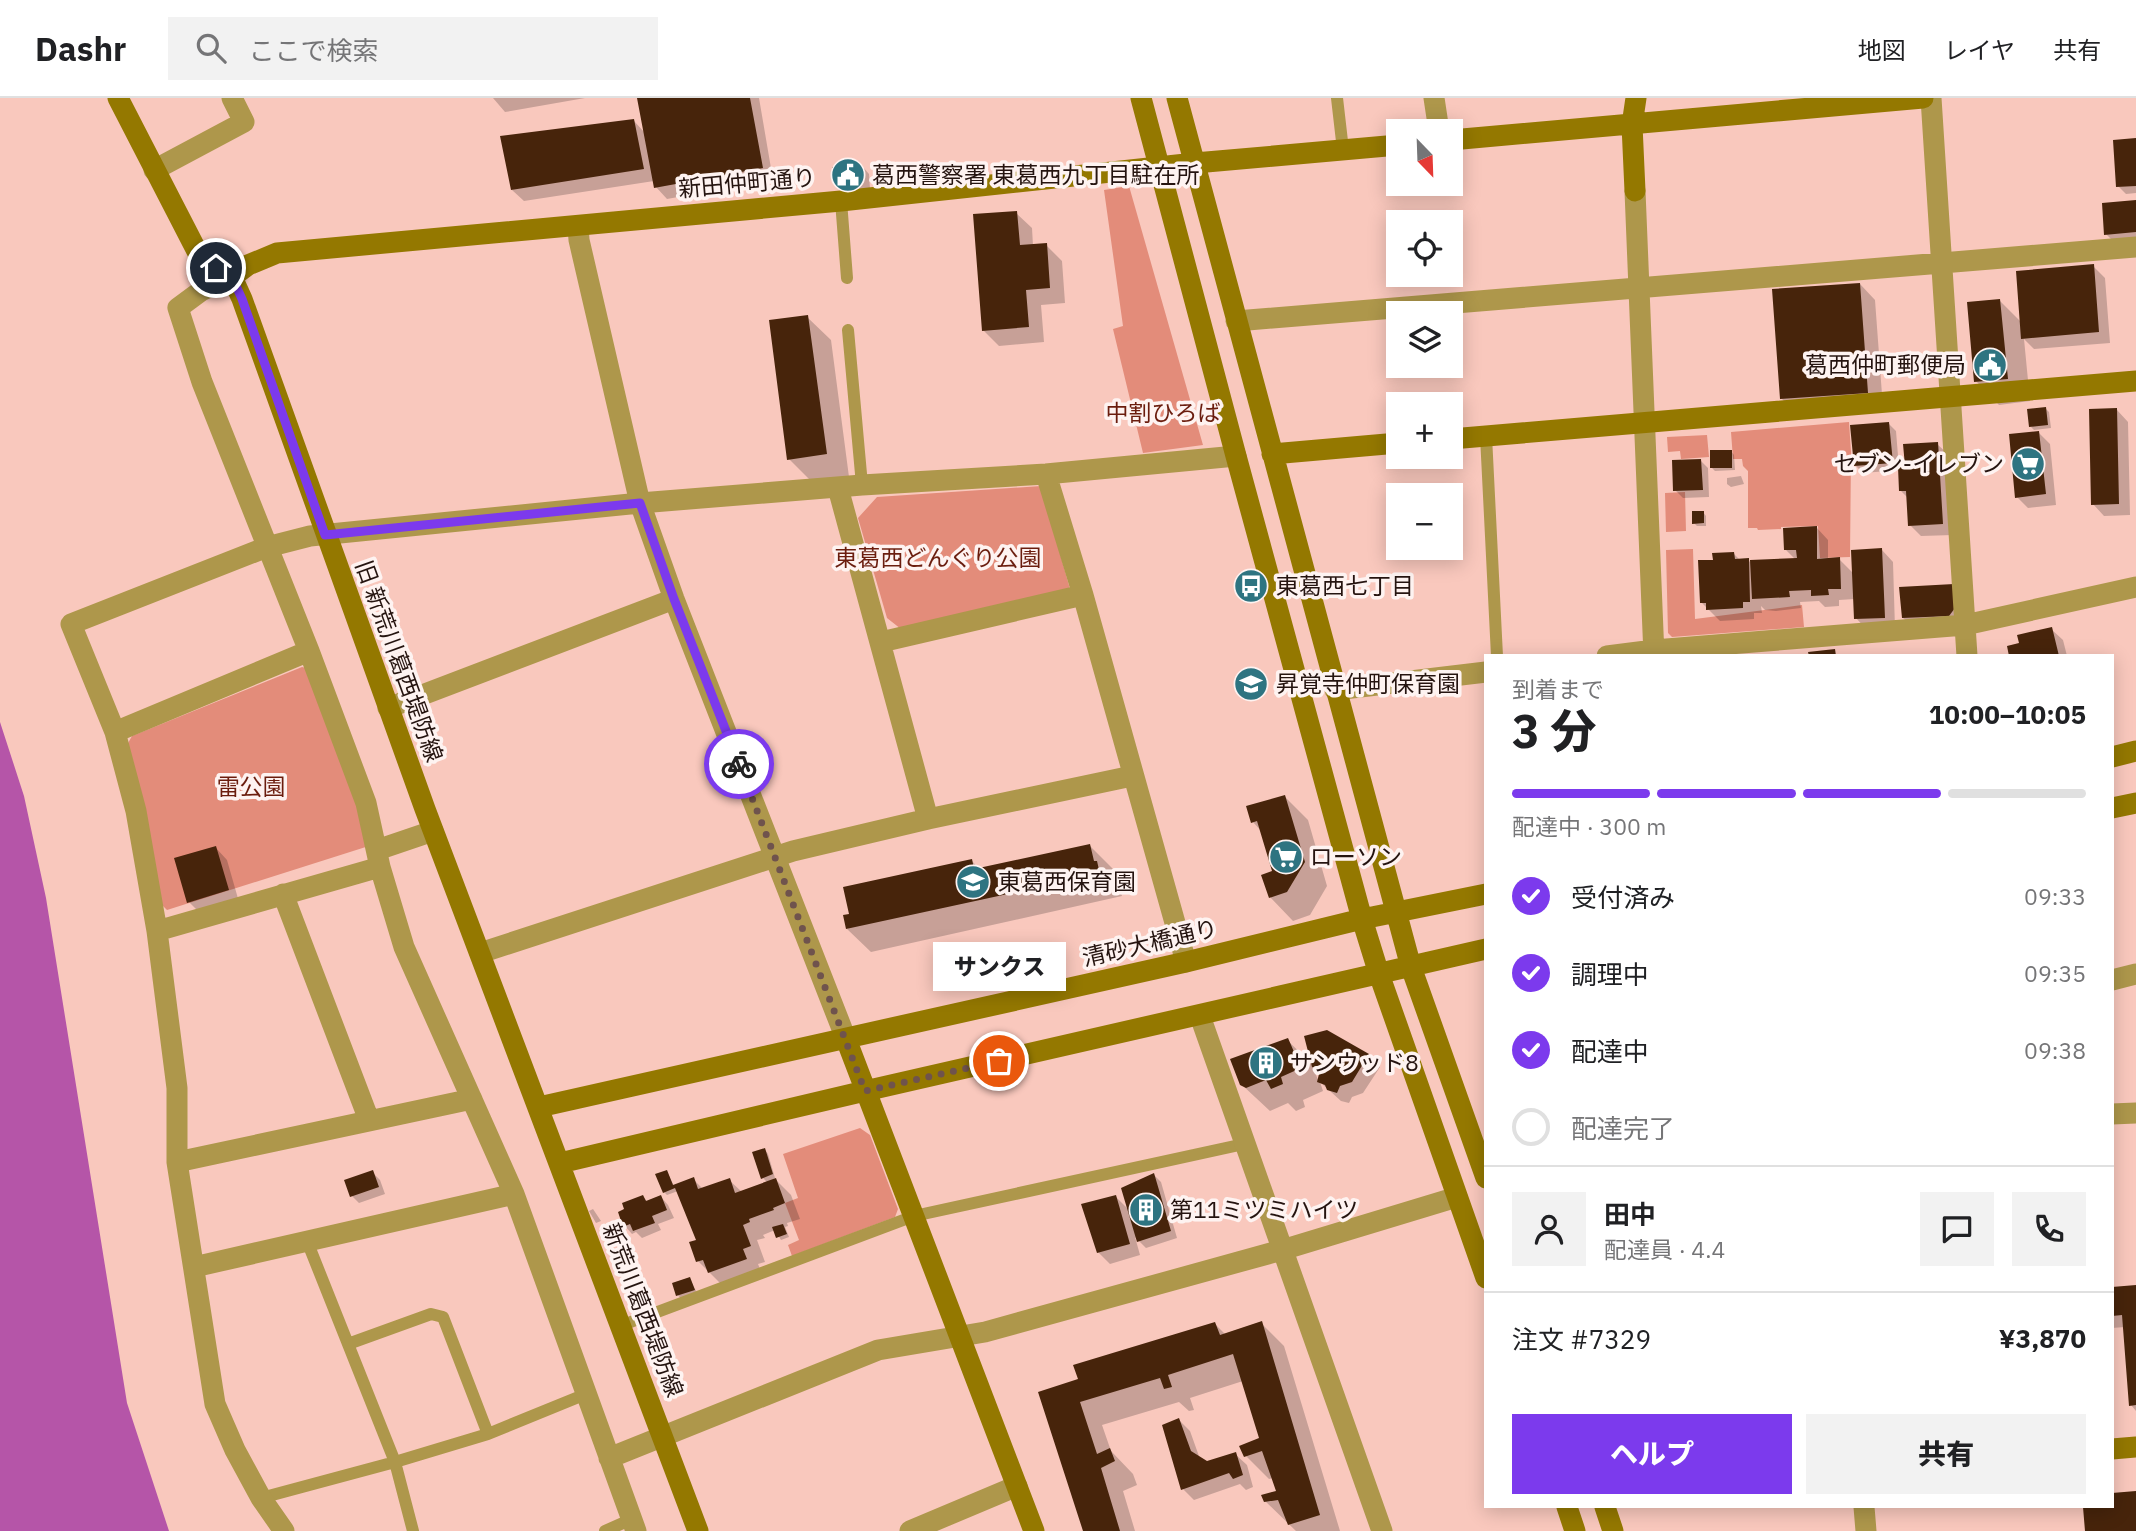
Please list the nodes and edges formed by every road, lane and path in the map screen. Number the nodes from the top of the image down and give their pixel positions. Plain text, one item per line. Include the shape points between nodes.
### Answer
1 (118, 98) edge
2 (232, 98) edge
3 (1142, 98) edge
4 (1177, 98) edge
5 (1337, 98) edge
6 (1434, 98) edge
7 (1636, 98) edge
8 (1923, 98) edge
9 (1931, 98) edge
10 (1437, 119) edge
11 (1632, 125) junction
12 (1463, 139) edge
13 (1386, 146) edge
14 (1343, 150) junction
15 (1195, 163) junction
16 (1160, 167) junction
17 (155, 170) junction
18 (841, 201) junction
19 (578, 226) junction
20 (2136, 247) edge
21 (1943, 264) junction
22 (232, 277) junction
23 (847, 278) dead end
24 (1639, 287) junction
25 (1236, 321) junction
26 (848, 330) dead end
27 (2136, 381) edge
28 (1951, 396) junction
29 (1644, 424) junction
30 (1486, 436) junction
31 (1463, 438) edge
32 (1386, 444) edge
33 (1272, 454) junction
34 (1236, 456) junction
35 (1045, 474) junction
36 (862, 485) junction
37 (838, 488) junction
38 (640, 503) junction
39 (325, 535) junction
40 (267, 547) junction
41 (2136, 587) edge
42 (1083, 595) junction
43 (674, 599) junction
44 (1965, 625) junction
45 (881, 642) junction
46 (310, 651) junction
47 (1654, 653) edge
48 (1497, 654) edge
49 (1967, 654) edge
50 (1484, 672) edge
51 (1335, 690) junction
52 (388, 708) junction
53 (115, 732) junction
54 (2136, 751) edge
55 (2114, 756) edge
56 (1132, 776) junction
57 (2136, 803) edge
58 (2114, 808) edge
59 (928, 818) junction
60 (433, 831) junction
61 (775, 856) junction
62 (378, 858) junction
63 (283, 894) junction
64 (1484, 894) edge
65 (1395, 912) junction
66 (1362, 919) junction
67 (157, 931) junction
68 (1484, 949) edge
69 (480, 953) junction
70 (1186, 962) junction
71 (1410, 967) junction
72 (2136, 974) edge
73 (1379, 975) junction
74 (2114, 980) edge
75 (1200, 1016) junction
76 (846, 1039) junction
77 (865, 1091) junction
78 (472, 1099) junction
79 (539, 1107) junction
80 (2136, 1113) edge
81 (2114, 1114) edge
82 (369, 1120) junction
83 (1244, 1144) junction
84 (177, 1162) junction
85 (560, 1163) junction
86 (1484, 1172) edge
87 (514, 1194) junction
88 (1457, 1197) junction
89 (914, 1216) junction
90 (307, 1241) junction
91 (1282, 1250) junction
92 (194, 1267) junction
93 (1484, 1273) edge
94 (620, 1325) junction
95 (960, 1335) junction
96 (348, 1344) junction
97 (586, 1394) junction
98 (488, 1434) junction
99 (662, 1437) junction
100 (2136, 1447) edge
101 (2114, 1449) edge
102 (610, 1458) junction
103 (395, 1462) junction
104 (1017, 1486) junction
105 (261, 1498) junction
106 (1567, 1508) edge
107 (1605, 1508) edge
108 (1864, 1508) edge
109 (634, 1525) edge
110 (284, 1531) edge
111 (413, 1531) edge
112 (605, 1531) edge
113 (698, 1531) edge
114 (910, 1531) edge
115 (1034, 1531) edge
116 (1382, 1531) edge
117 (1576, 1531) edge
118 (1614, 1531) edge
119 (1866, 1531) edge

1 - 17 street
2 - 17 street via 244,122
3 - 16 street
4 - 15 street
5 - 14 lane
6 - 10 street
7 - 11 street
8 - 11 street
9 - 21 street
11 - 12 street
11 - 24 street
13 - 14 street, 新田仲町通り
14 - 15 street, 新田仲町通り
15 - 16 street, 新田仲町通り
15 - 25 street
16 - 18 street, 新田仲町通り
16 - 34 street
17 - 22 street via 201,259
18 - 19 street, 新田仲町通り
18 - 23 lane
19 - 22 street, 新田仲町通り via 277,253
19 - 38 street
20 - 21 street
21 - 24 street
21 - 28 street
22 - 39 street, 旧 新荒川葛西堤防線
22 - 40 street via 178,308
24 - 25 street
24 - 29 street
25 - 33 street
26 - 36 lane
27 - 28 street
28 - 29 street
28 - 44 street
29 - 30 street
29 - 47 street
30 - 31 street
30 - 48 lane
32 - 33 street
33 - 51 street
34 - 35 street
34 - 66 street
35 - 36 street
35 - 42 street
36 - 37 street
37 - 38 street
37 - 45 street
38 - 39 street
38 - 43 street
39 - 40 street
39 - 52 street, 旧 新荒川葛西堤防線
40 - 46 street
40 - 53 street via 71,624
41 - 44 street
42 - 45 street
42 - 56 street
43 - 52 street
43 - 61 street
44 - 47 street
44 - 49 street
45 - 59 street
46 - 53 street
46 - 62 street via 366,803
50 - 51 street
51 - 65 street
52 - 60 street, 旧 新荒川葛西堤防線
53 - 67 street via 136,811
54 - 55 street
56 - 59 street
56 - 70 street
57 - 58 street
59 - 61 street
60 - 62 street
60 - 69 street, 旧 新荒川葛西堤防線
61 - 69 street
61 - 76 street
62 - 63 street
62 - 78 street via 404,947
63 - 67 street
63 - 82 street
64 - 65 street, 清砂大橋通り
65 - 66 street, 清砂大橋通り
65 - 71 street
66 - 70 street, 清砂大橋通り
66 - 73 street
67 - 84 street via 177,1088
68 - 71 street
69 - 79 street, 旧 新荒川葛西堤防線
70 - 76 street, 清砂大橋通り
71 - 73 street
71 - 86 street
72 - 74 street
73 - 75 street
73 - 88 street
75 - 77 street
75 - 83 street
76 - 77 street
76 - 79 street, 清砂大橋通り
77 - 85 street
77 - 89 street
78 - 82 street
78 - 87 street
79 - 85 street, 新荒川葛西堤防線
80 - 81 street
82 - 84 street
83 - 89 lane
83 - 91 street
84 - 92 street
85 - 94 street, 新荒川葛西堤防線
87 - 90 street
87 - 97 street
88 - 91 street
88 - 93 street
89 - 94 lane
89 - 95 street
90 - 92 street
90 - 96 lane
91 - 95 street
91 - 116 street
92 - 105 street via 215,1405
94 - 99 street, 新荒川葛西堤防線
95 - 99 street via 878,1350
95 - 104 street
96 - 98 lane via 431,1314 443,1317
96 - 103 lane
97 - 98 lane
97 - 102 street
98 - 103 lane
99 - 102 street
99 - 113 street, 新荒川葛西堤防線
100 - 101 street
102 - 109 street
103 - 105 lane
103 - 111 lane
104 - 114 street
104 - 115 street
105 - 110 street
106 - 117 street
107 - 118 street
108 - 119 street
109 - 112 lane

